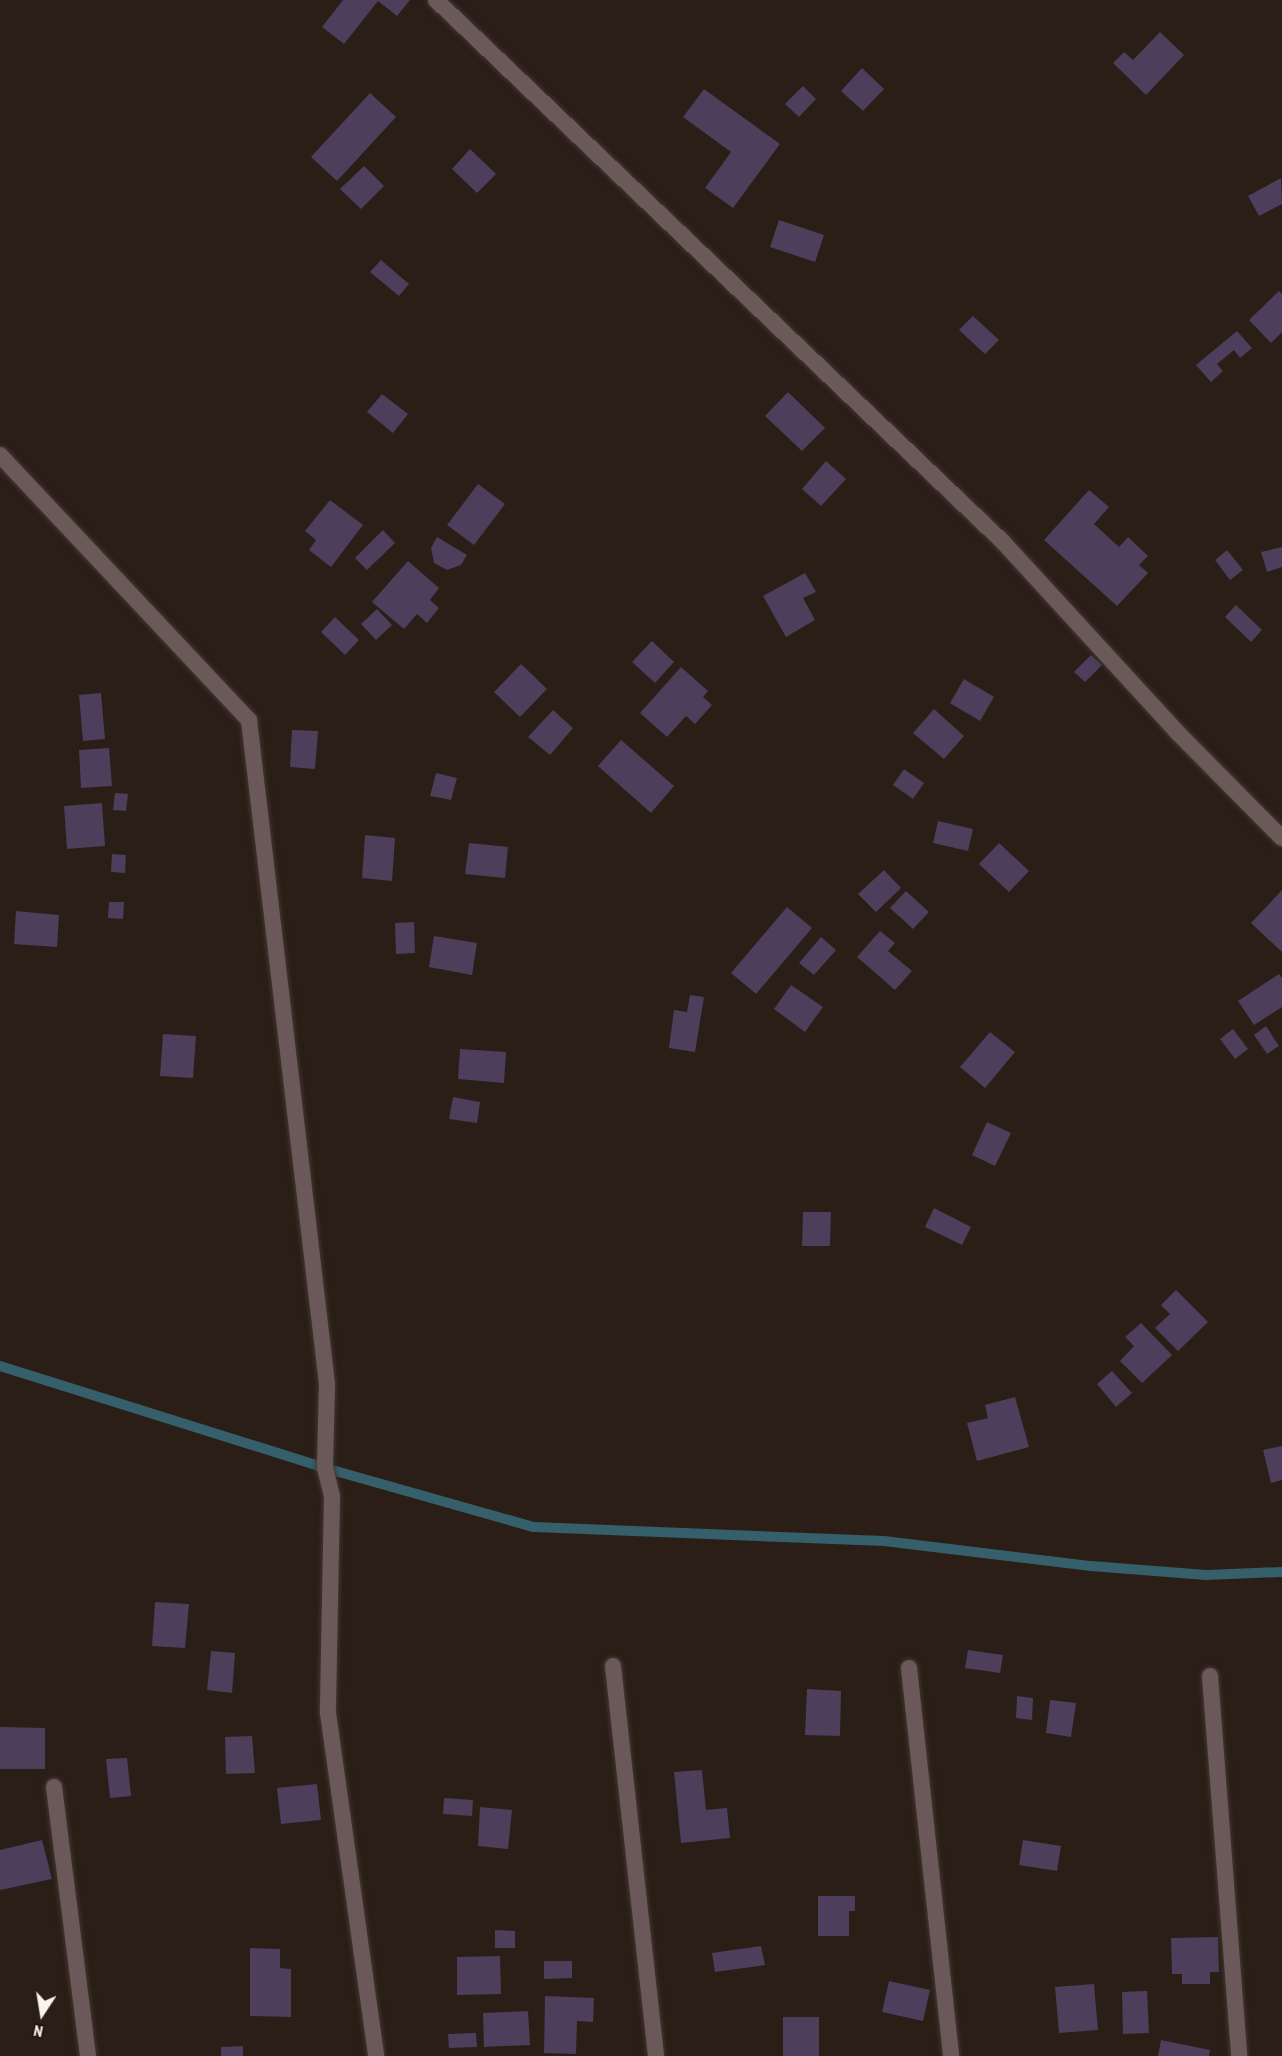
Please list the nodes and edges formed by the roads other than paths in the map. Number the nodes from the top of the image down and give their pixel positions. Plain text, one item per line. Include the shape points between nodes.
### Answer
1 (436, 0) edge
2 (0, 455) edge
3 (1282, 838) edge
4 (612, 1666) dead end
5 (909, 1668) dead end
6 (1210, 1676) dead end
7 (54, 1787) dead end
8 (88, 2056) edge
9 (376, 2056) edge
10 (656, 2056) edge
11 (951, 2056) edge
12 (1239, 2056) edge

1 - 3 street via 1003,542 1177,732
2 - 9 street via 249,720 327,1384 325,1468 332,1496 328,1713
4 - 10 street
5 - 11 street
6 - 12 street
7 - 8 street

